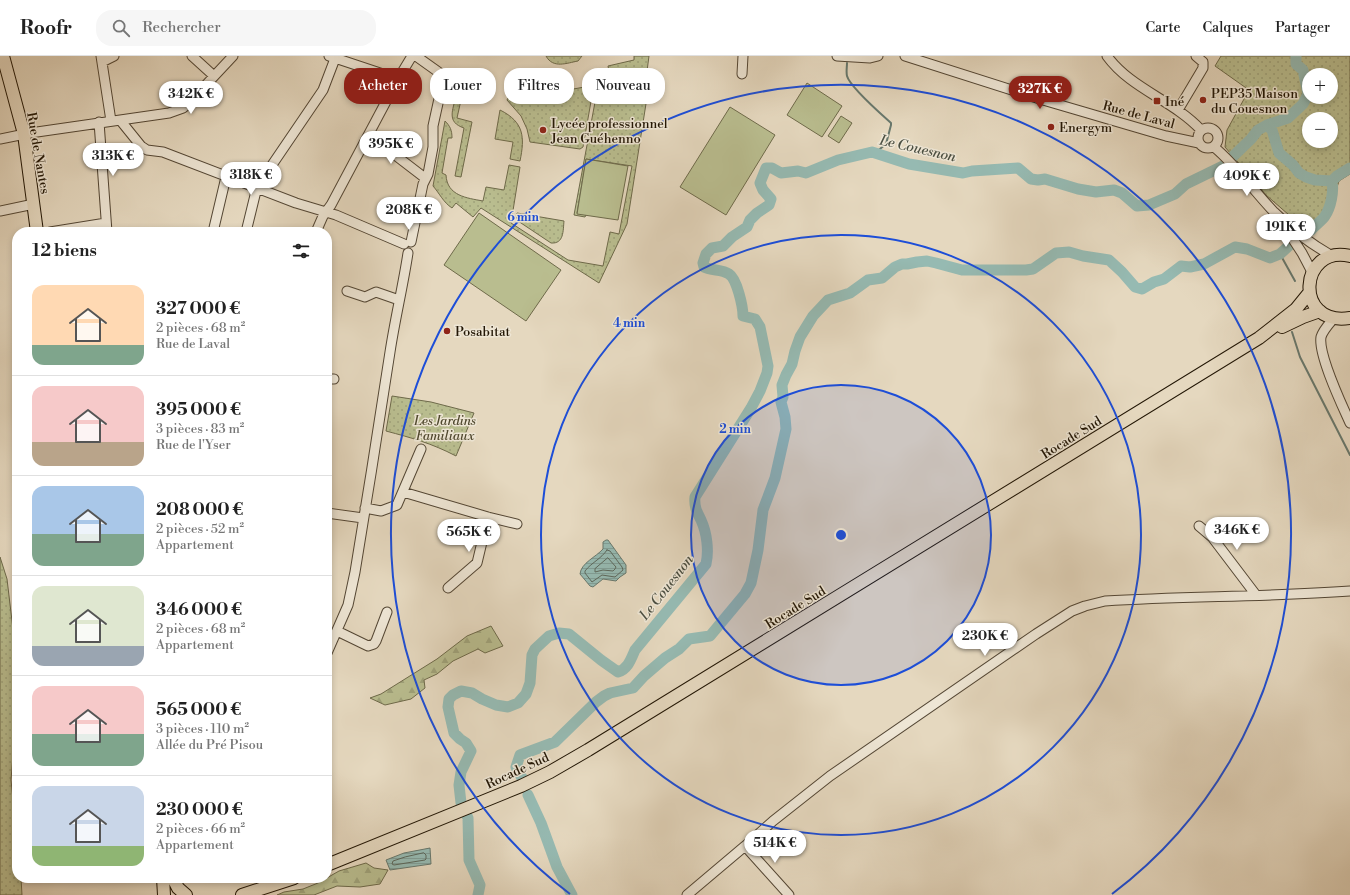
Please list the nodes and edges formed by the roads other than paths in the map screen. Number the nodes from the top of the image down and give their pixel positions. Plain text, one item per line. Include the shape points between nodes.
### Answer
1 (2, 56) edge
2 (114, 56) edge
3 (192, 56) edge
4 (233, 56) edge
5 (412, 56) edge
6 (416, 56) edge
7 (743, 56) edge
8 (836, 56) edge
9 (878, 56) edge
10 (905, 56) edge
11 (1107, 56) edge
12 (1196, 56) edge
13 (334, 57) edge
14 (101, 59) edge
15 (366, 68) edge
16 (405, 68) edge
17 (742, 74) dead end
18 (214, 76) junction
19 (386, 104) edge
20 (1178, 110) junction
21 (116, 120) junction
22 (99, 122) junction
23 (24, 134) junction
24 (370, 135) junction
25 (1199, 137) junction
26 (0, 138) edge
27 (1215, 145) junction
28 (226, 177) junction
29 (425, 178) junction
30 (257, 187) junction
31 (34, 204) junction
32 (0, 211) edge
33 (326, 212) junction
34 (1276, 214) junction
35 (36, 227) edge
36 (106, 227) edge
37 (214, 227) edge
38 (247, 227) edge
39 (318, 227) edge
40 (408, 243) junction
41 (1332, 256) junction
42 (1350, 256) edge
43 (1312, 272) junction
44 (347, 291) dead end
45 (1309, 292) junction
46 (399, 300) junction
47 (1320, 312) junction
48 (1334, 318) junction
49 (1350, 318) edge
50 (1259, 338) junction
51 (1350, 423) edge
52 (421, 449) dead end
53 (403, 492) junction
54 (365, 508) junction
55 (332, 514) edge
56 (488, 517) junction
57 (364, 518) junction
58 (517, 524) dead end
59 (1199, 526) dead end
60 (448, 588) dead end
61 (1350, 591) edge
62 (1256, 595) junction
63 (387, 612) dead end
64 (337, 631) junction
65 (332, 642) edge
66 (745, 846) junction
67 (332, 862) edge
68 (163, 883) edge
69 (175, 883) edge
70 (280, 883) edge
71 (284, 883) edge
72 (164, 895) edge
73 (186, 895) edge
74 (242, 895) edge
75 (259, 895) edge
76 (687, 895) edge
77 (789, 895) edge

1 - 23 main road, Rue de Nantes
2 - 14 street
3 - 18 street
4 - 18 street
5 - 16 street
6 - 29 street via 444,76 433,126 433,147 428,174
7 - 17 street
8 - 9 street
10 - 25 street, Rue de Laval via 1166,136 1182,139
11 - 20 street via 1115,67 1134,82
12 - 20 street via 1203,62 1203,68
13 - 15 street
13 - 30 street via 323,90
14 - 21 street
18 - 21 street via 183,108 170,113
19 - 24 street
20 - 25 street
21 - 22 street
21 - 28 street via 147,150 163,152
22 - 23 street
22 - 36 street
23 - 26 street
23 - 31 main road, Rue de Nantes
24 - 29 street
24 - 33 street
25 - 27 street via 1201,146 1207,148
25 - 27 street via 1207,127 1214,129 1218,134
27 - 34 street
28 - 30 street
28 - 37 street
29 - 40 street
30 - 33 street
30 - 38 street
31 - 32 street
31 - 35 main road, Rue de Nantes
33 - 39 street
33 - 40 street
34 - 41 street via 1315,246
34 - 43 street
40 - 46 street via 403,246 404,251 408,253
41 - 42 main road
41 - 43 main road via 1320,262
43 - 45 main road
44 - 46 street via 365,297 376,292
45 - 47 main road
45 - 50 main road, Rocade Sud via 1296,309
46 - 54 street
47 - 48 main road
47 - 50 main road, Rocade Sud via 1303,317
48 - 49 main road
48 - 51 street via 1324,330 1321,346
50 - 67 main road, Rocade Sud via 550,772
52 - 53 street
53 - 54 street via 397,505 381,511
53 - 56 street
54 - 57 street
55 - 57 street
56 - 58 street
56 - 60 street via 477,563
57 - 64 street via 348,604
59 - 62 street via 1212,536
61 - 62 street
62 - 66 street via 1105,601 1072,611 830,776
63 - 64 street via 374,644 368,646
64 - 65 street
66 - 76 street
66 - 77 street
68 - 72 main road
69 - 73 main road
70 - 74 main road
71 - 75 main road

